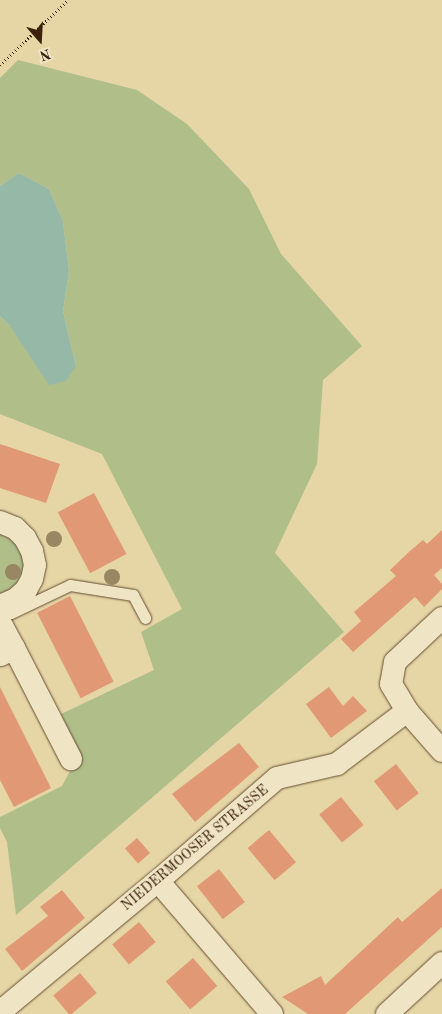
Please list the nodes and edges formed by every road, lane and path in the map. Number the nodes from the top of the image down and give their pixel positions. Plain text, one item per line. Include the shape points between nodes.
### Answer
1 (68, 0) edge
2 (0, 65) edge
3 (0, 522) edge
4 (0, 606) edge
5 (0, 618) edge
6 (145, 618) dead end
7 (442, 618) edge
8 (0, 622) edge
9 (7, 652) edge
10 (407, 711) junction
11 (442, 751) edge
12 (71, 758) dead end
13 (158, 881) junction
14 (442, 963) edge
15 (0, 1012) edge
16 (272, 1014) edge
17 (387, 1014) edge

1 - 2 path
3 - 4 street via 15,528 26,538 34,565 26,590
5 - 6 lane via 70,585 133,595
7 - 10 street via 395,662 391,684
8 - 9 street
9 - 12 street
10 - 11 street
10 - 13 street, NIEDERMOOSER STRASSE via 337,764 277,778
13 - 15 street, NIEDERMOOSER STRASSE
13 - 16 street
14 - 17 street

